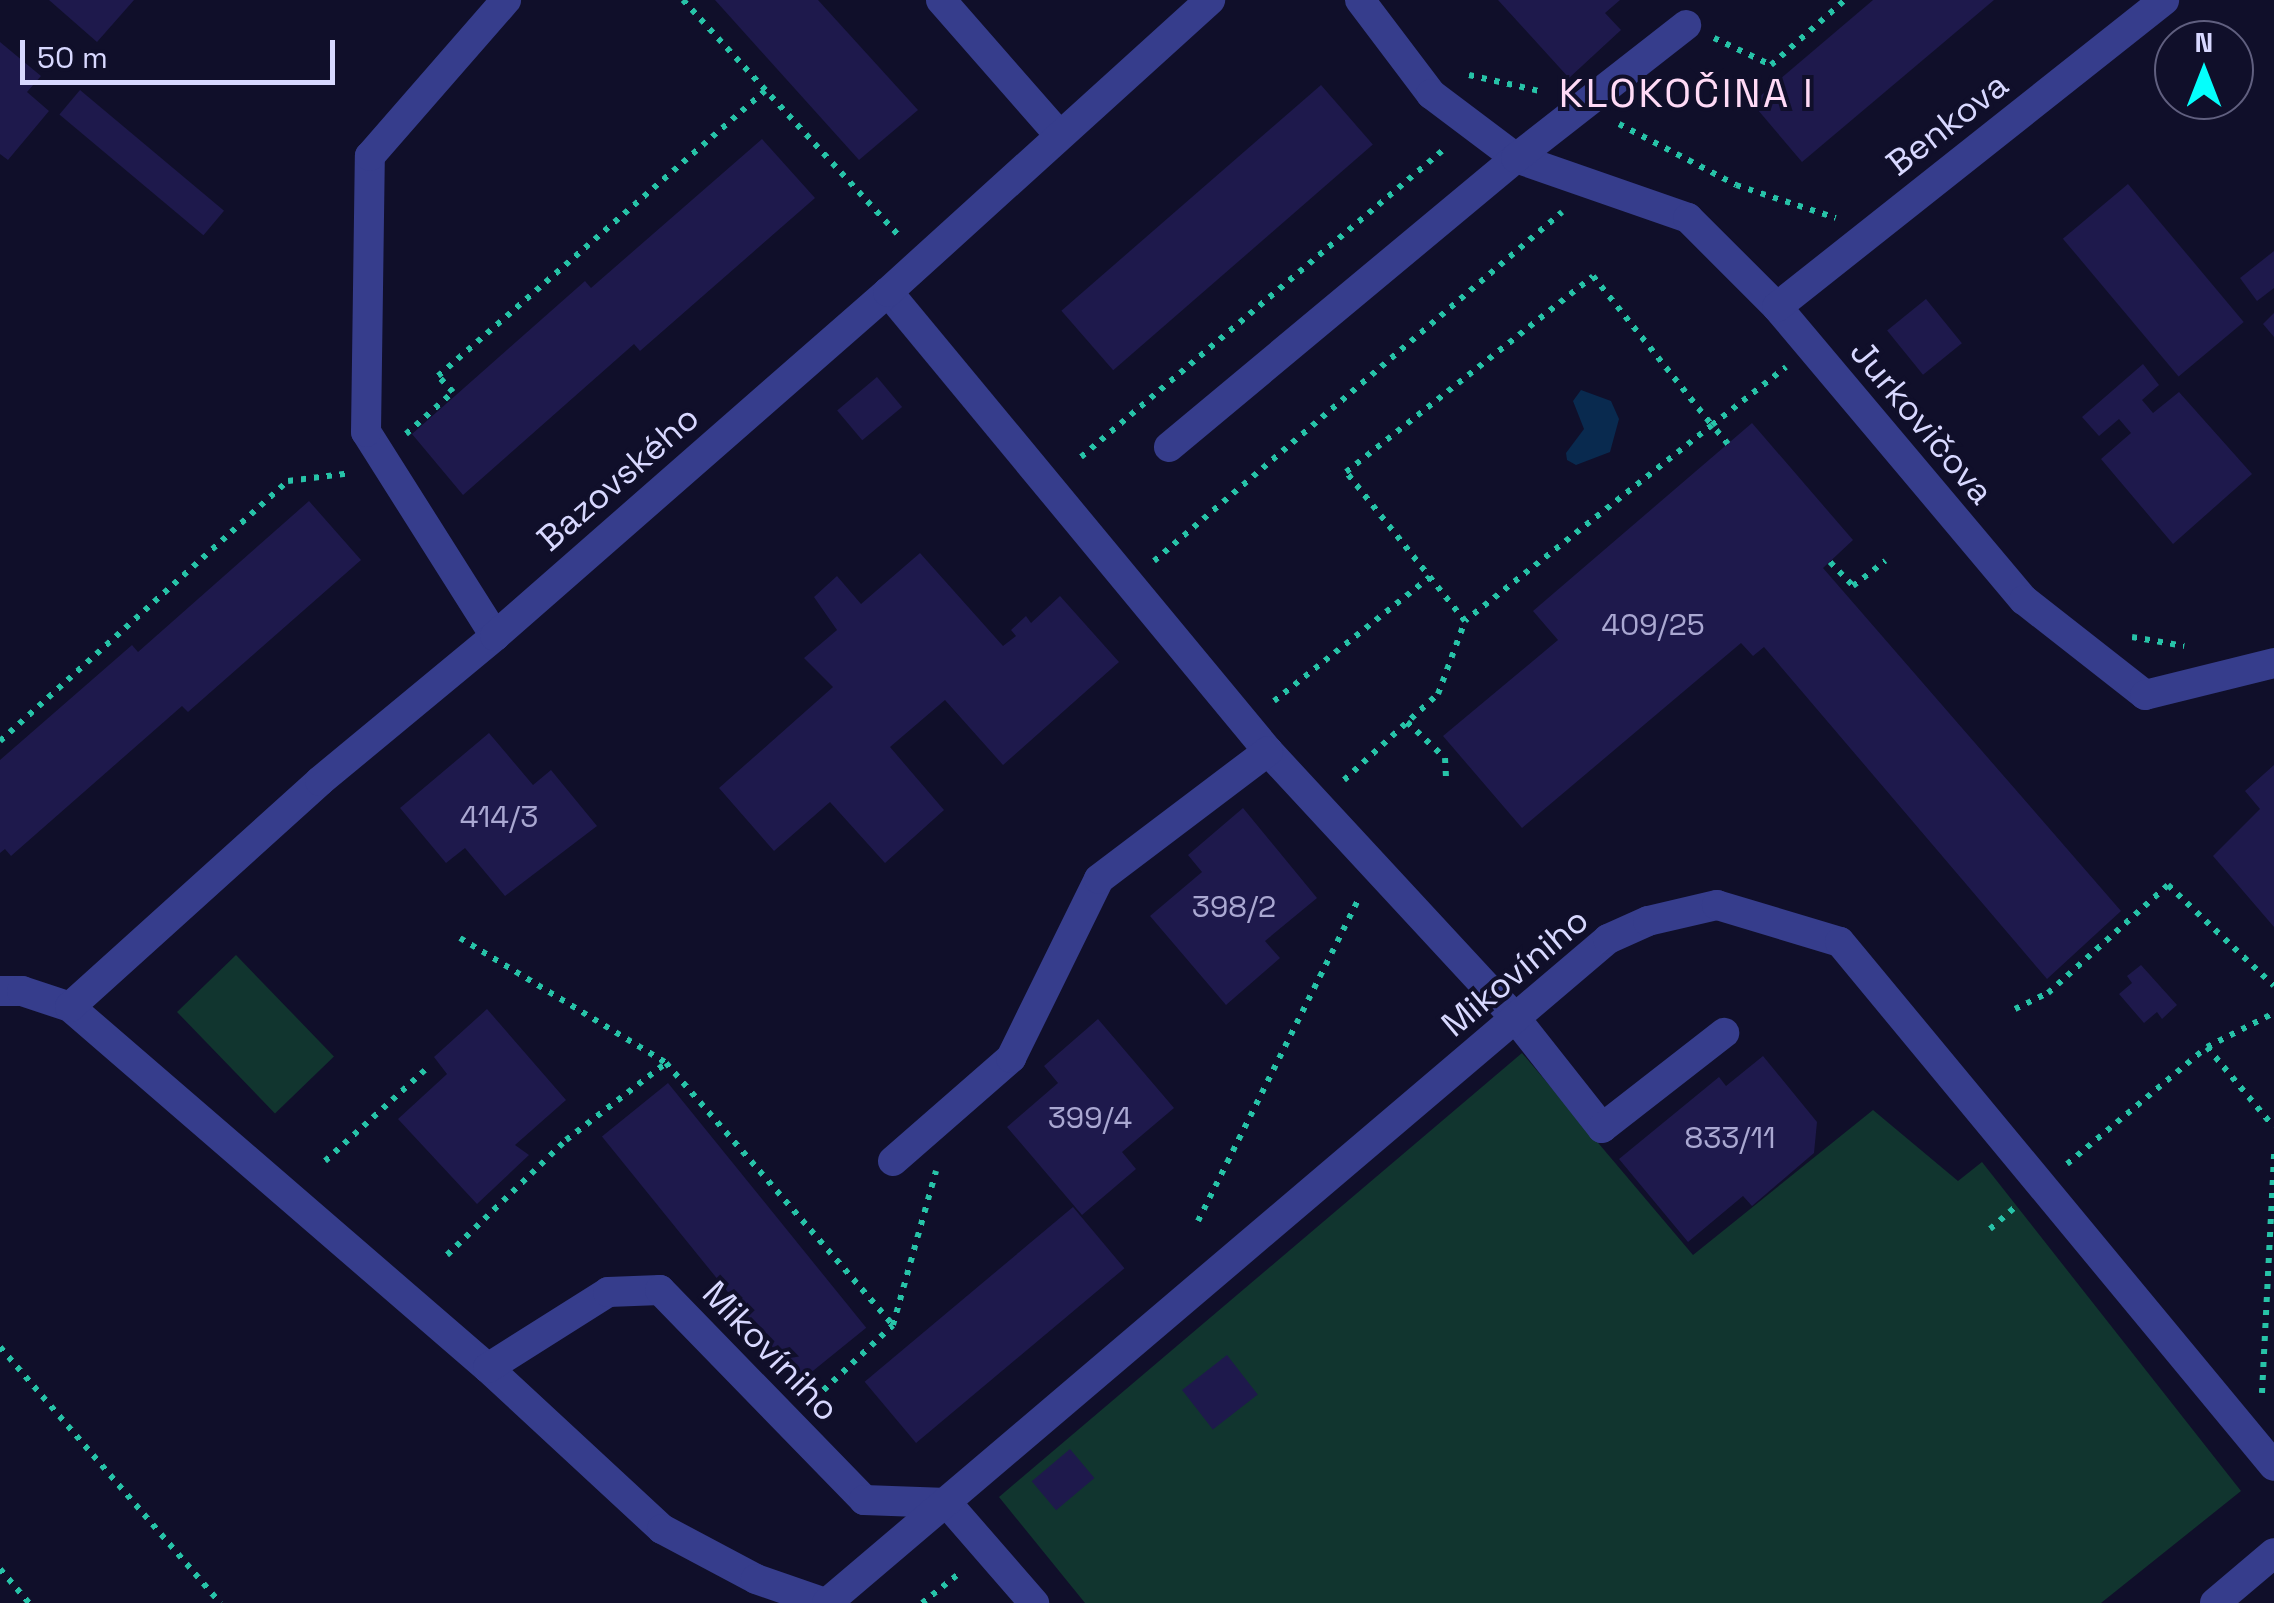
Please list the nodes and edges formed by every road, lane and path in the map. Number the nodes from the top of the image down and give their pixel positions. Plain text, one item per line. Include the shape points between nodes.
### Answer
1 (506, 0) edge
2 (683, 0) edge
3 (941, 0) edge
4 (1210, 0) edge
5 (1360, 0) edge
6 (1844, 0) edge
7 (2164, 0) edge
8 (1686, 24) joint
9 (1059, 135) junction
10 (1447, 146) dead end
11 (1516, 158) junction
12 (1594, 186) junction
13 (924, 259) junction
14 (888, 292) junction
15 (1777, 307) junction
16 (1810, 348) junction
17 (1712, 425) junction
18 (1728, 444) dead end
19 (1168, 447) dead end
20 (1081, 457) dead end
21 (1885, 561) dead end
22 (1152, 562) dead end
23 (1830, 562) dead end
24 (1430, 577) junction
25 (1466, 620) junction
26 (495, 636) junction
27 (2126, 636) dead end
28 (2200, 648) dead end
29 (2274, 663) edge
30 (1274, 701) dead end
31 (1407, 722) junction
32 (1268, 751) junction
33 (1446, 777) dead end
34 (1344, 780) dead end
35 (1361, 893) dead end
36 (460, 938) dead end
37 (2274, 986) edge
38 (0, 991) edge
39 (70, 1008) junction
40 (2015, 1009) dead end
41 (2274, 1013) edge
42 (1516, 1019) junction
43 (1724, 1032) dead end
44 (2207, 1047) junction
45 (666, 1063) junction
46 (424, 1070) dead end
47 (953, 1109) junction
48 (2274, 1127) edge
49 (2274, 1153) edge
50 (325, 1160) dead end
51 (893, 1161) dead end
52 (2042, 1184) junction
53 (1198, 1221) dead end
54 (1990, 1229) dead end
55 (446, 1255) dead end
56 (893, 1325) junction
57 (0, 1347) edge
58 (8, 1356) junction
59 (0, 1364) edge
60 (488, 1368) junction
61 (806, 1407) dead end
62 (2262, 1409) dead end
63 (2274, 1466) edge
64 (947, 1504) junction
65 (2274, 1553) edge
66 (967, 1568) dead end
67 (0, 1569) edge
68 (29, 1603) edge
69 (220, 1603) edge
70 (826, 1603) edge
71 (922, 1603) edge
72 (1034, 1603) edge
73 (2215, 1603) edge

1 - 26 street via 370,156 366,432
2 - 13 path
3 - 9 street
4 - 9 street, Bazovského
5 - 11 street, Jurkovičova via 1431,94
6 - 8 path via 1771,65
7 - 15 street, Benkova
8 - 11 street
9 - 13 street, Bazovského
10 - 20 path
11 - 12 street, Jurkovičova
11 - 19 street
12 - 15 street, Jurkovičova via 1688,218
12 - 22 path
13 - 14 street, Bazovského
14 - 26 street, Bazovského
14 - 32 street
15 - 16 street, Jurkovičova
16 - 17 path
16 - 29 street, Jurkovičova via 2024,600 2146,696
17 - 18 path
17 - 24 path via 1593,276 1346,472
17 - 25 path
21 - 23 path via 1853,586
24 - 25 path
24 - 30 path
25 - 31 path via 1438,694
26 - 39 street, Bazovského via 320,781
27 - 28 path
31 - 33 path via 1445,758
31 - 34 path
32 - 42 street
32 - 47 street via 1098,879 1011,1058
35 - 53 path
36 - 45 path
37 - 40 path via 2168,885 2048,993
38 - 39 street
39 - 60 street, Mikovíniho
41 - 44 path
42 - 43 street via 1602,1128
42 - 52 street, Mikovíniho via 1608,939 1716,904 1840,942
42 - 64 street, Mikovíniho
44 - 48 path
44 - 52 path
45 - 55 path via 566,1140
45 - 56 path
46 - 50 path
47 - 51 street
47 - 56 path
49 - 62 path
52 - 54 path
52 - 63 street, Mikovíniho
56 - 61 path
57 - 58 path
58 - 59 path
58 - 69 path
60 - 64 street, Mikovíniho via 608,1292 660,1290 864,1500
60 - 70 street, Mikovíniho via 662,1529 756,1579
64 - 70 street, Mikovíniho
64 - 72 street
65 - 73 street
66 - 71 path
67 - 68 path

